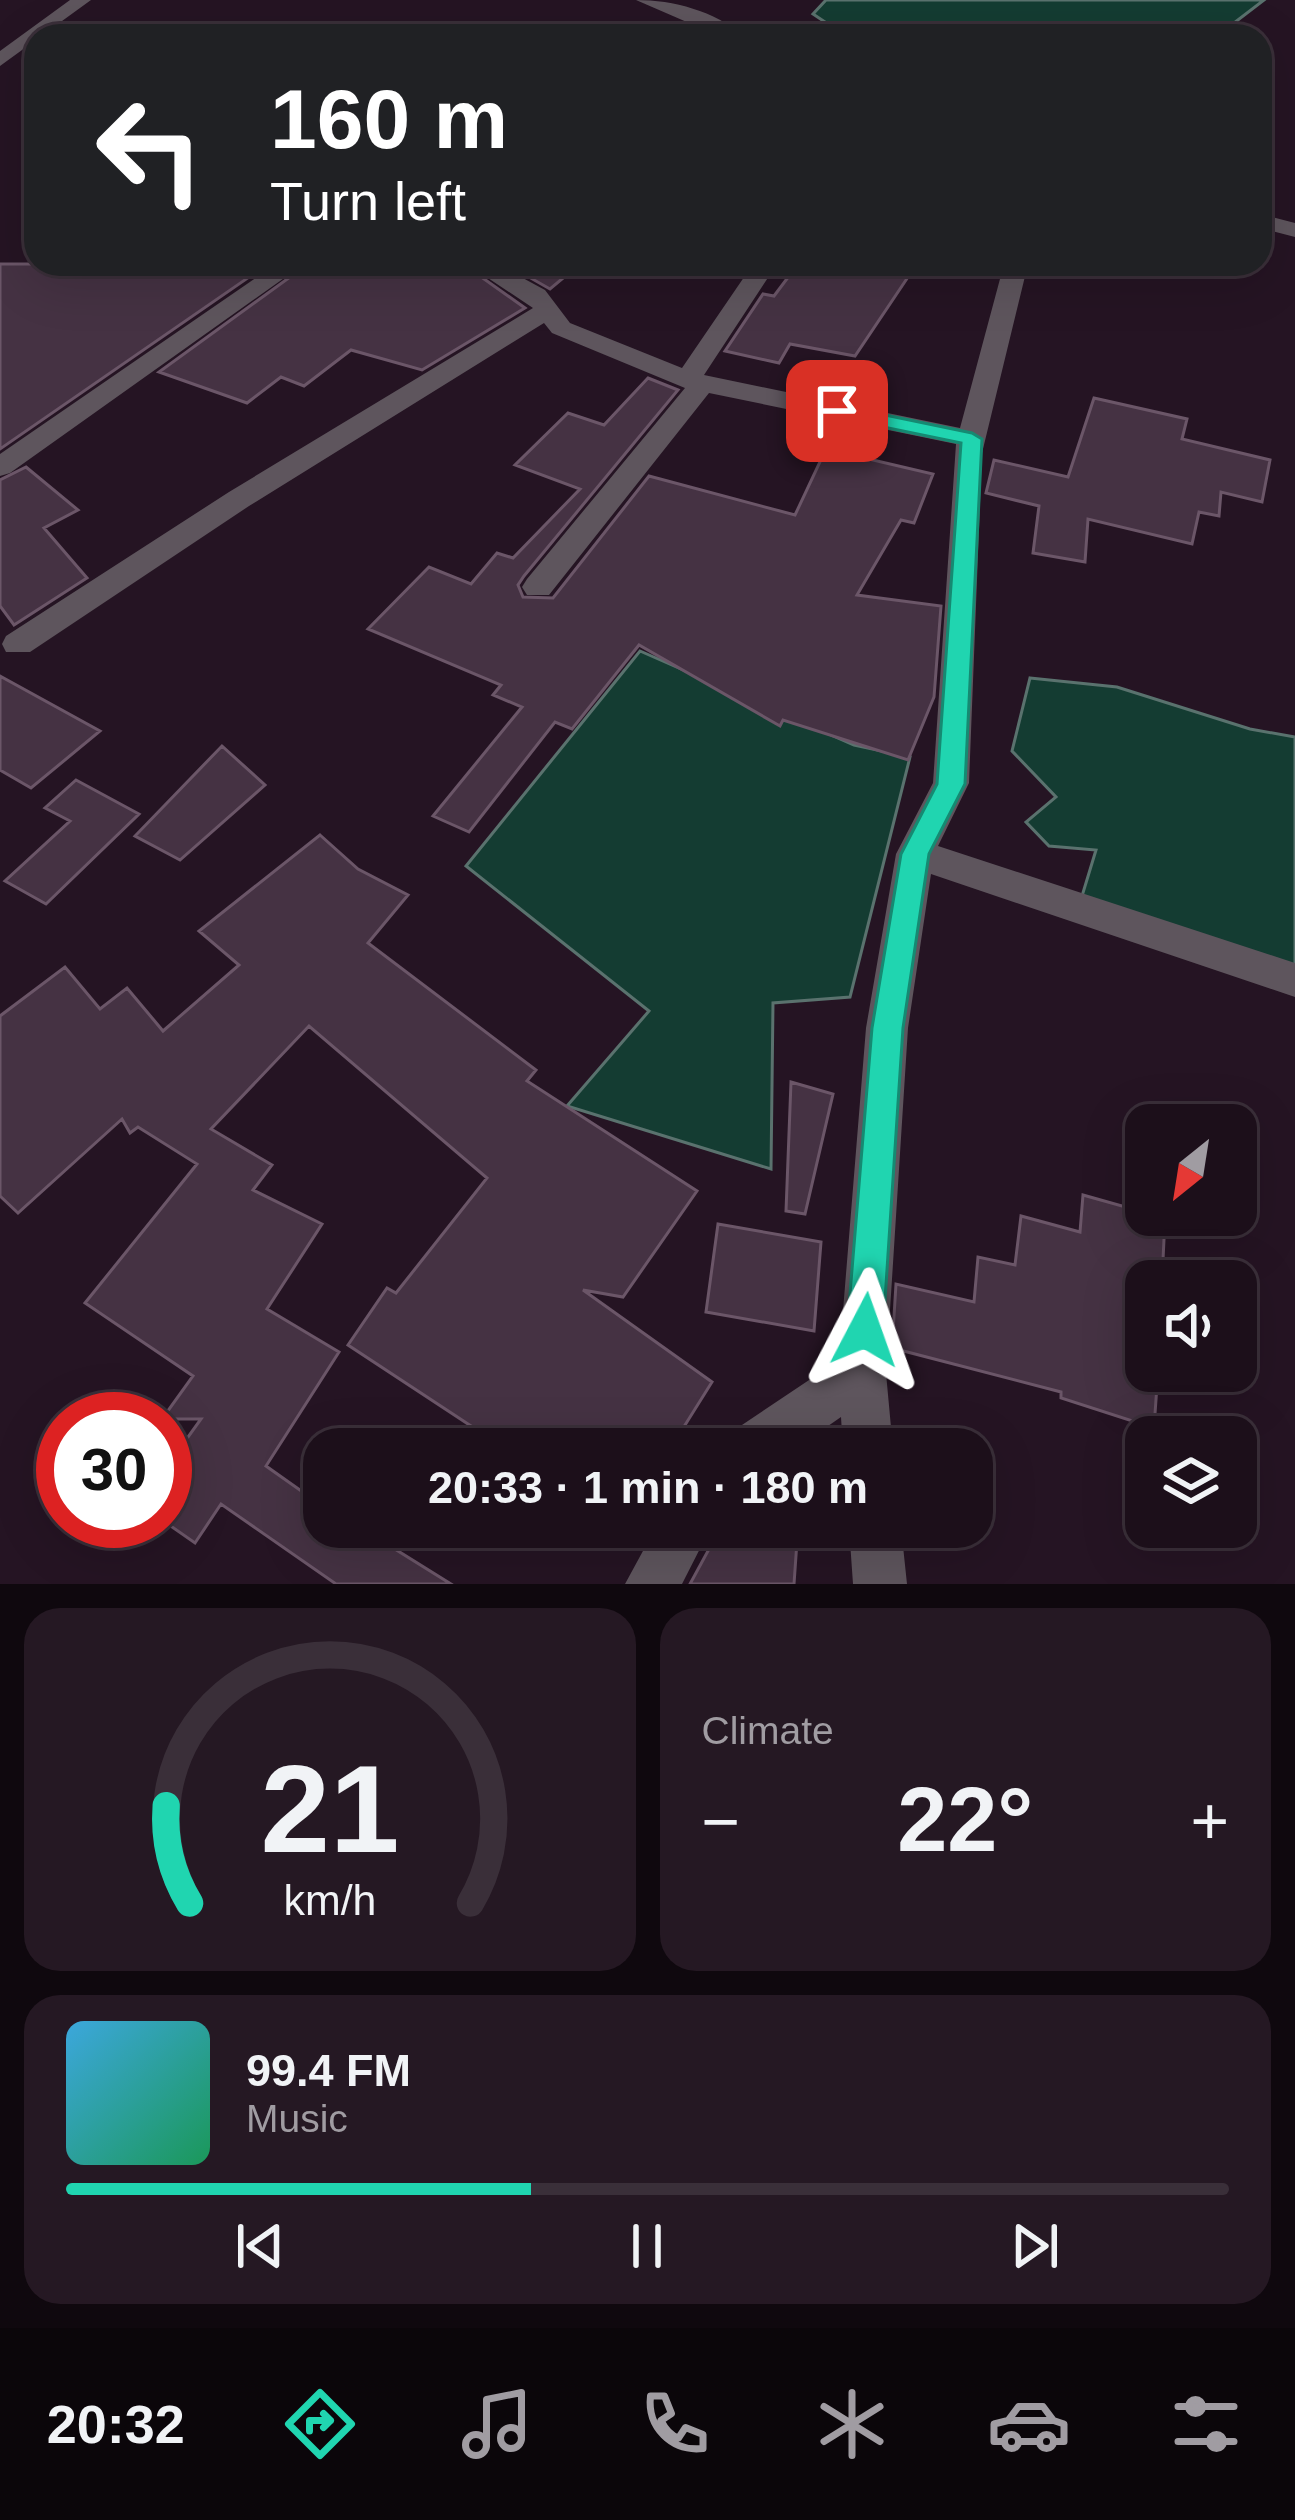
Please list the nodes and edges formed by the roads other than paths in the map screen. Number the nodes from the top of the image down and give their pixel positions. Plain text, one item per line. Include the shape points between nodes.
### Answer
1 (82, 0) edge
2 (645, 0) edge
3 (49, 24) edge
4 (710, 24) edge
5 (275, 276) edge
6 (500, 276) edge
7 (758, 276) edge
8 (1013, 276) edge
9 (548, 310) junction
10 (695, 382) junction
11 (972, 439) junction
12 (0, 467) edge
13 (538, 587) dead end
14 (18, 644) dead end
15 (915, 854) junction
16 (1295, 980) edge
17 (862, 1373) junction
18 (782, 1428) edge
19 (866, 1428) edge
20 (673, 1548) edge
21 (877, 1548) edge
22 (652, 1584) edge
23 (880, 1584) edge

1 - 3 street
2 - 4 street
5 - 12 street
6 - 9 street
7 - 10 street
8 - 11 street
9 - 10 street via 561,328
9 - 14 street
10 - 11 street
10 - 13 street
11 - 15 street via 951,784
15 - 16 street
15 - 17 street via 887,1028
17 - 18 street
17 - 19 street
20 - 22 street
21 - 23 street

